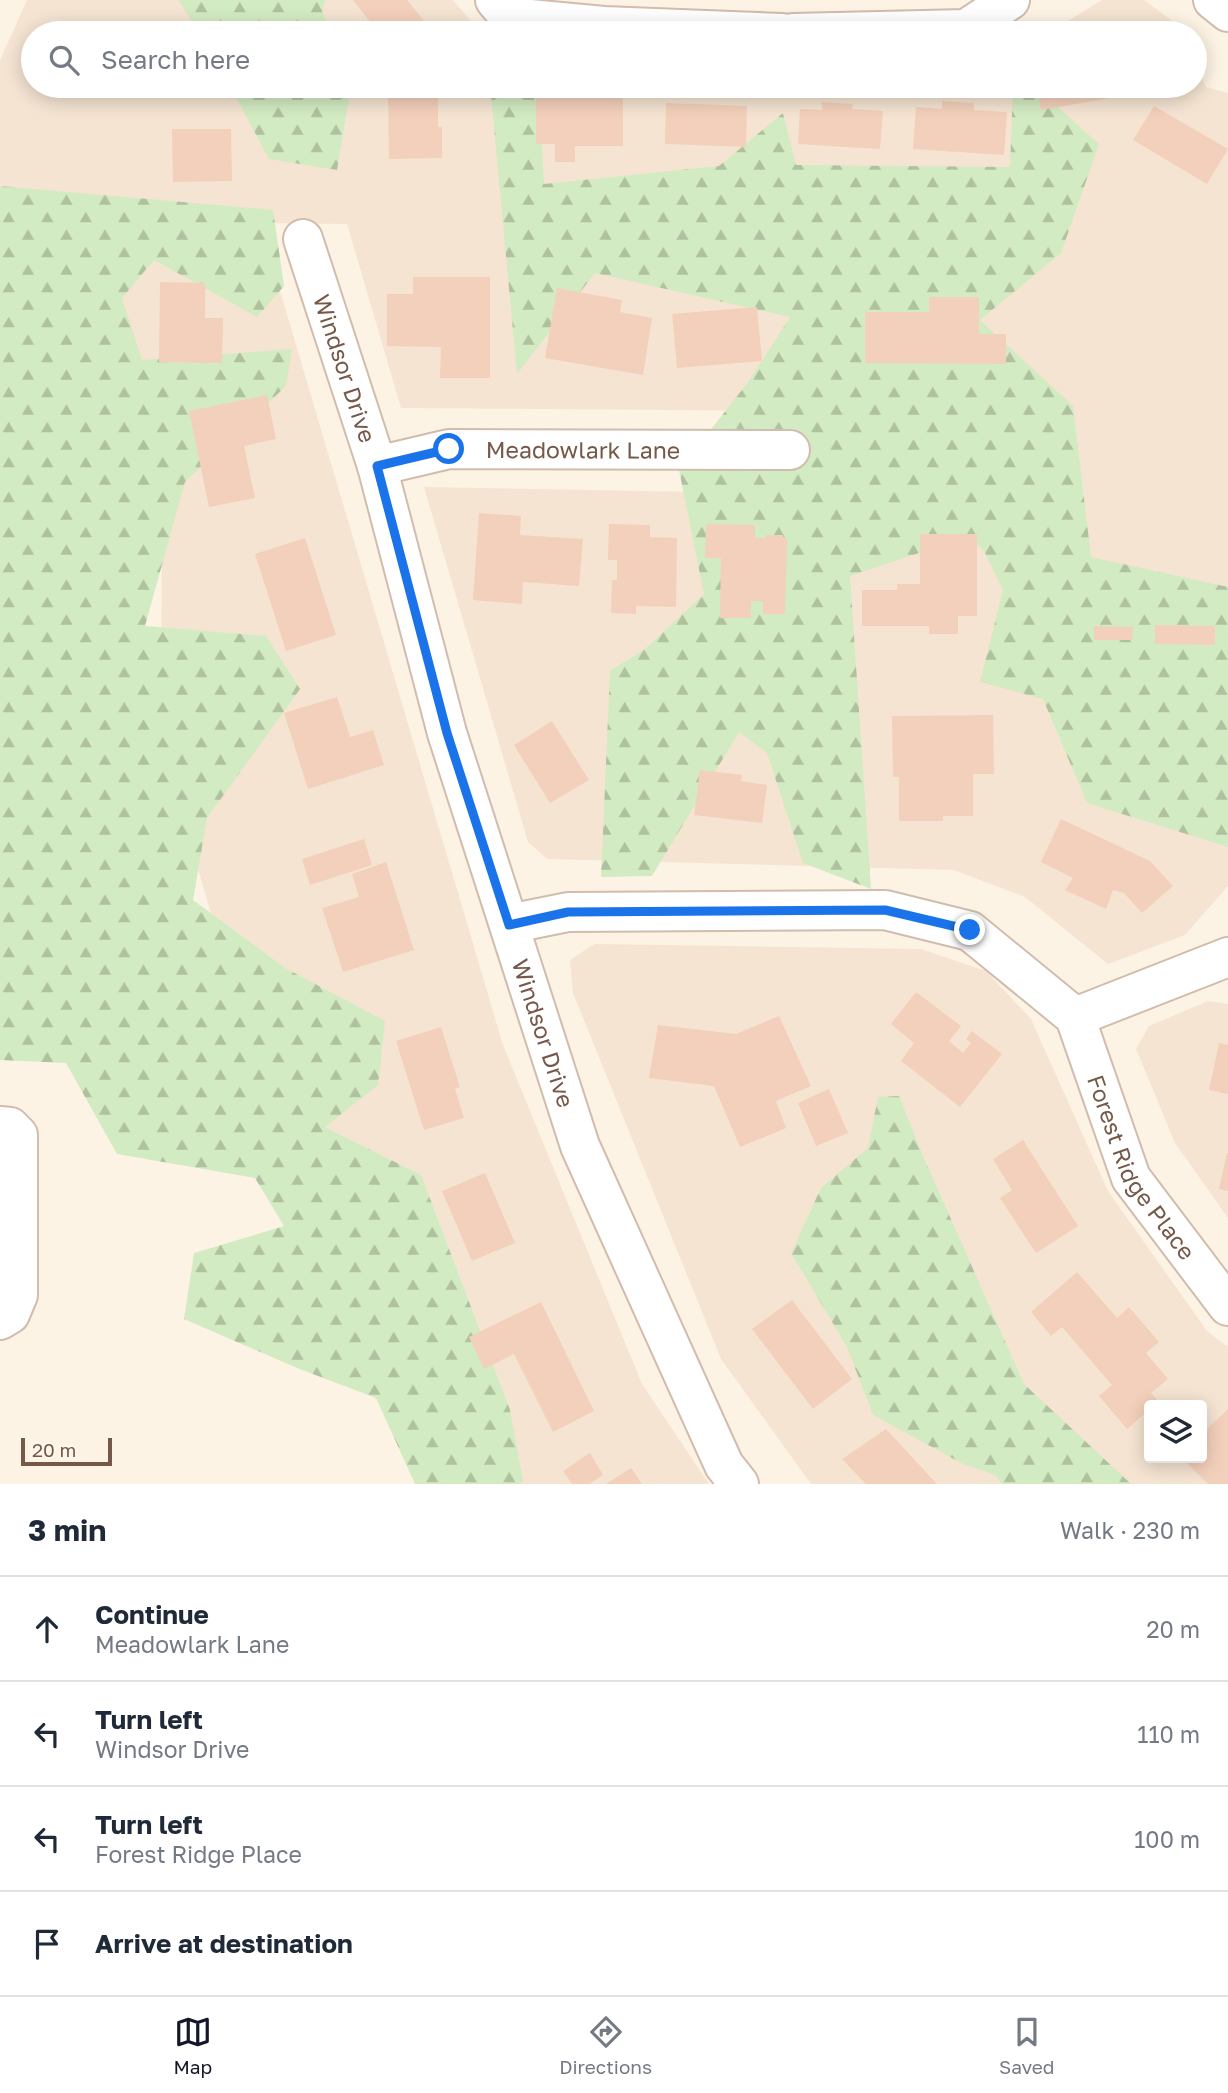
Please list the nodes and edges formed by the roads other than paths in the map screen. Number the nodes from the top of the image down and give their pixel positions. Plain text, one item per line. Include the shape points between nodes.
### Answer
1 (495, 0) edge
2 (1010, 0) edge
3 (1213, 0) edge
4 (1228, 12) edge
5 (551, 21) edge
6 (978, 21) edge
7 (303, 239) dead end
8 (790, 450) dead end
9 (377, 466) junction
10 (509, 925) junction
11 (1228, 957) edge
12 (1075, 1017) junction
13 (0, 1126) edge
14 (1228, 1306) edge
15 (0, 1320) edge
16 (739, 1484) edge

1 - 5 street via 509,17
2 - 6 street
3 - 4 street
7 - 9 street, Windsor Drive
8 - 9 street, Meadowlark Lane via 449,449
9 - 10 street, Windsor Drive via 447,733
10 - 12 street via 568,912 885,910 970,930
10 - 16 street, Windsor Drive via 580,1146 724,1465
11 - 12 street
12 - 14 street, Forest Ridge Place via 1131,1178
13 - 15 street via 10,1127 18,1135 18,1295 10,1314

